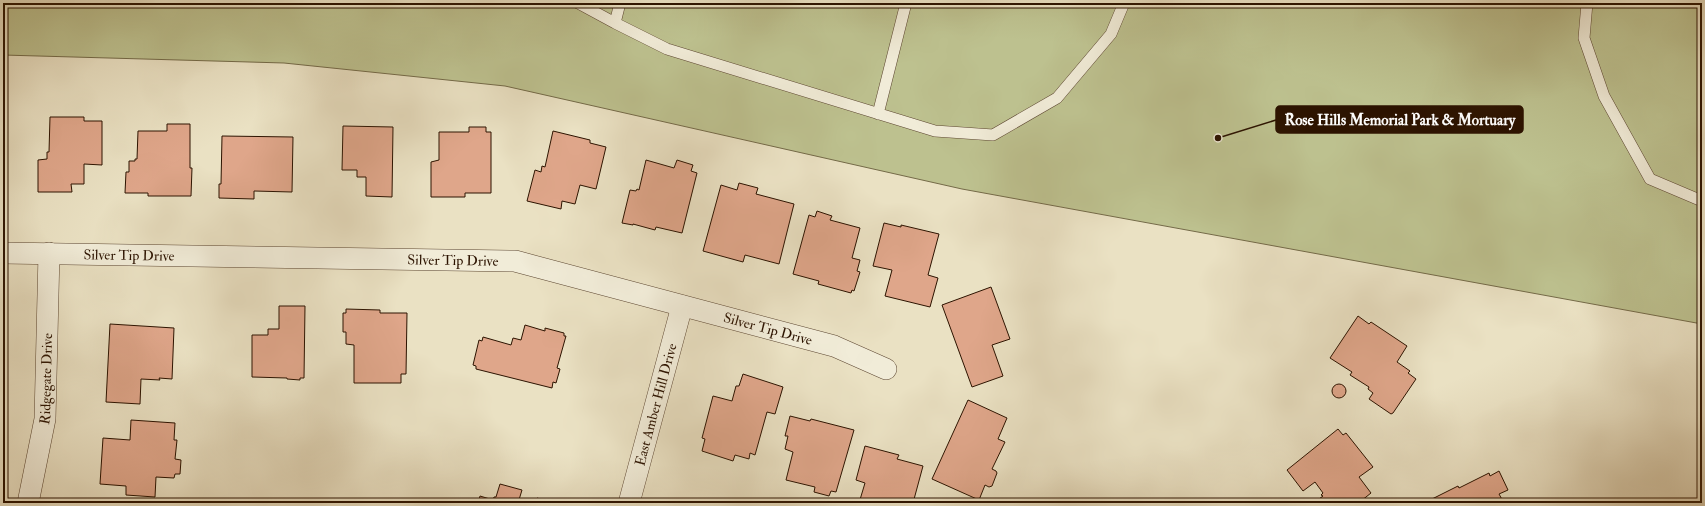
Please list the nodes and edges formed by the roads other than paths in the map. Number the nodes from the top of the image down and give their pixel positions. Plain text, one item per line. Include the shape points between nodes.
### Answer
1 (578, 3) edge
2 (620, 3) edge
3 (906, 3) edge
4 (1124, 3) edge
5 (1587, 3) edge
6 (615, 23) junction
7 (878, 114) junction
8 (1702, 201) edge
9 (3, 253) edge
10 (49, 253) junction
11 (682, 306) junction
12 (886, 369) dead end
13 (28, 503) edge
14 (629, 503) edge

1 - 6 lane
2 - 6 lane
3 - 7 lane
4 - 7 lane via 1111,34 1057,98 993,135 935,131
5 - 8 lane via 1584,38 1604,96 1650,179
6 - 7 lane via 667,49
9 - 10 street, Silver Tip Drive
10 - 11 street, Silver Tip Drive via 515,261
10 - 13 street, Ridgegate Drive via 45,419
11 - 12 street, Silver Tip Drive via 834,346
11 - 14 street, East Amber Hill Drive

